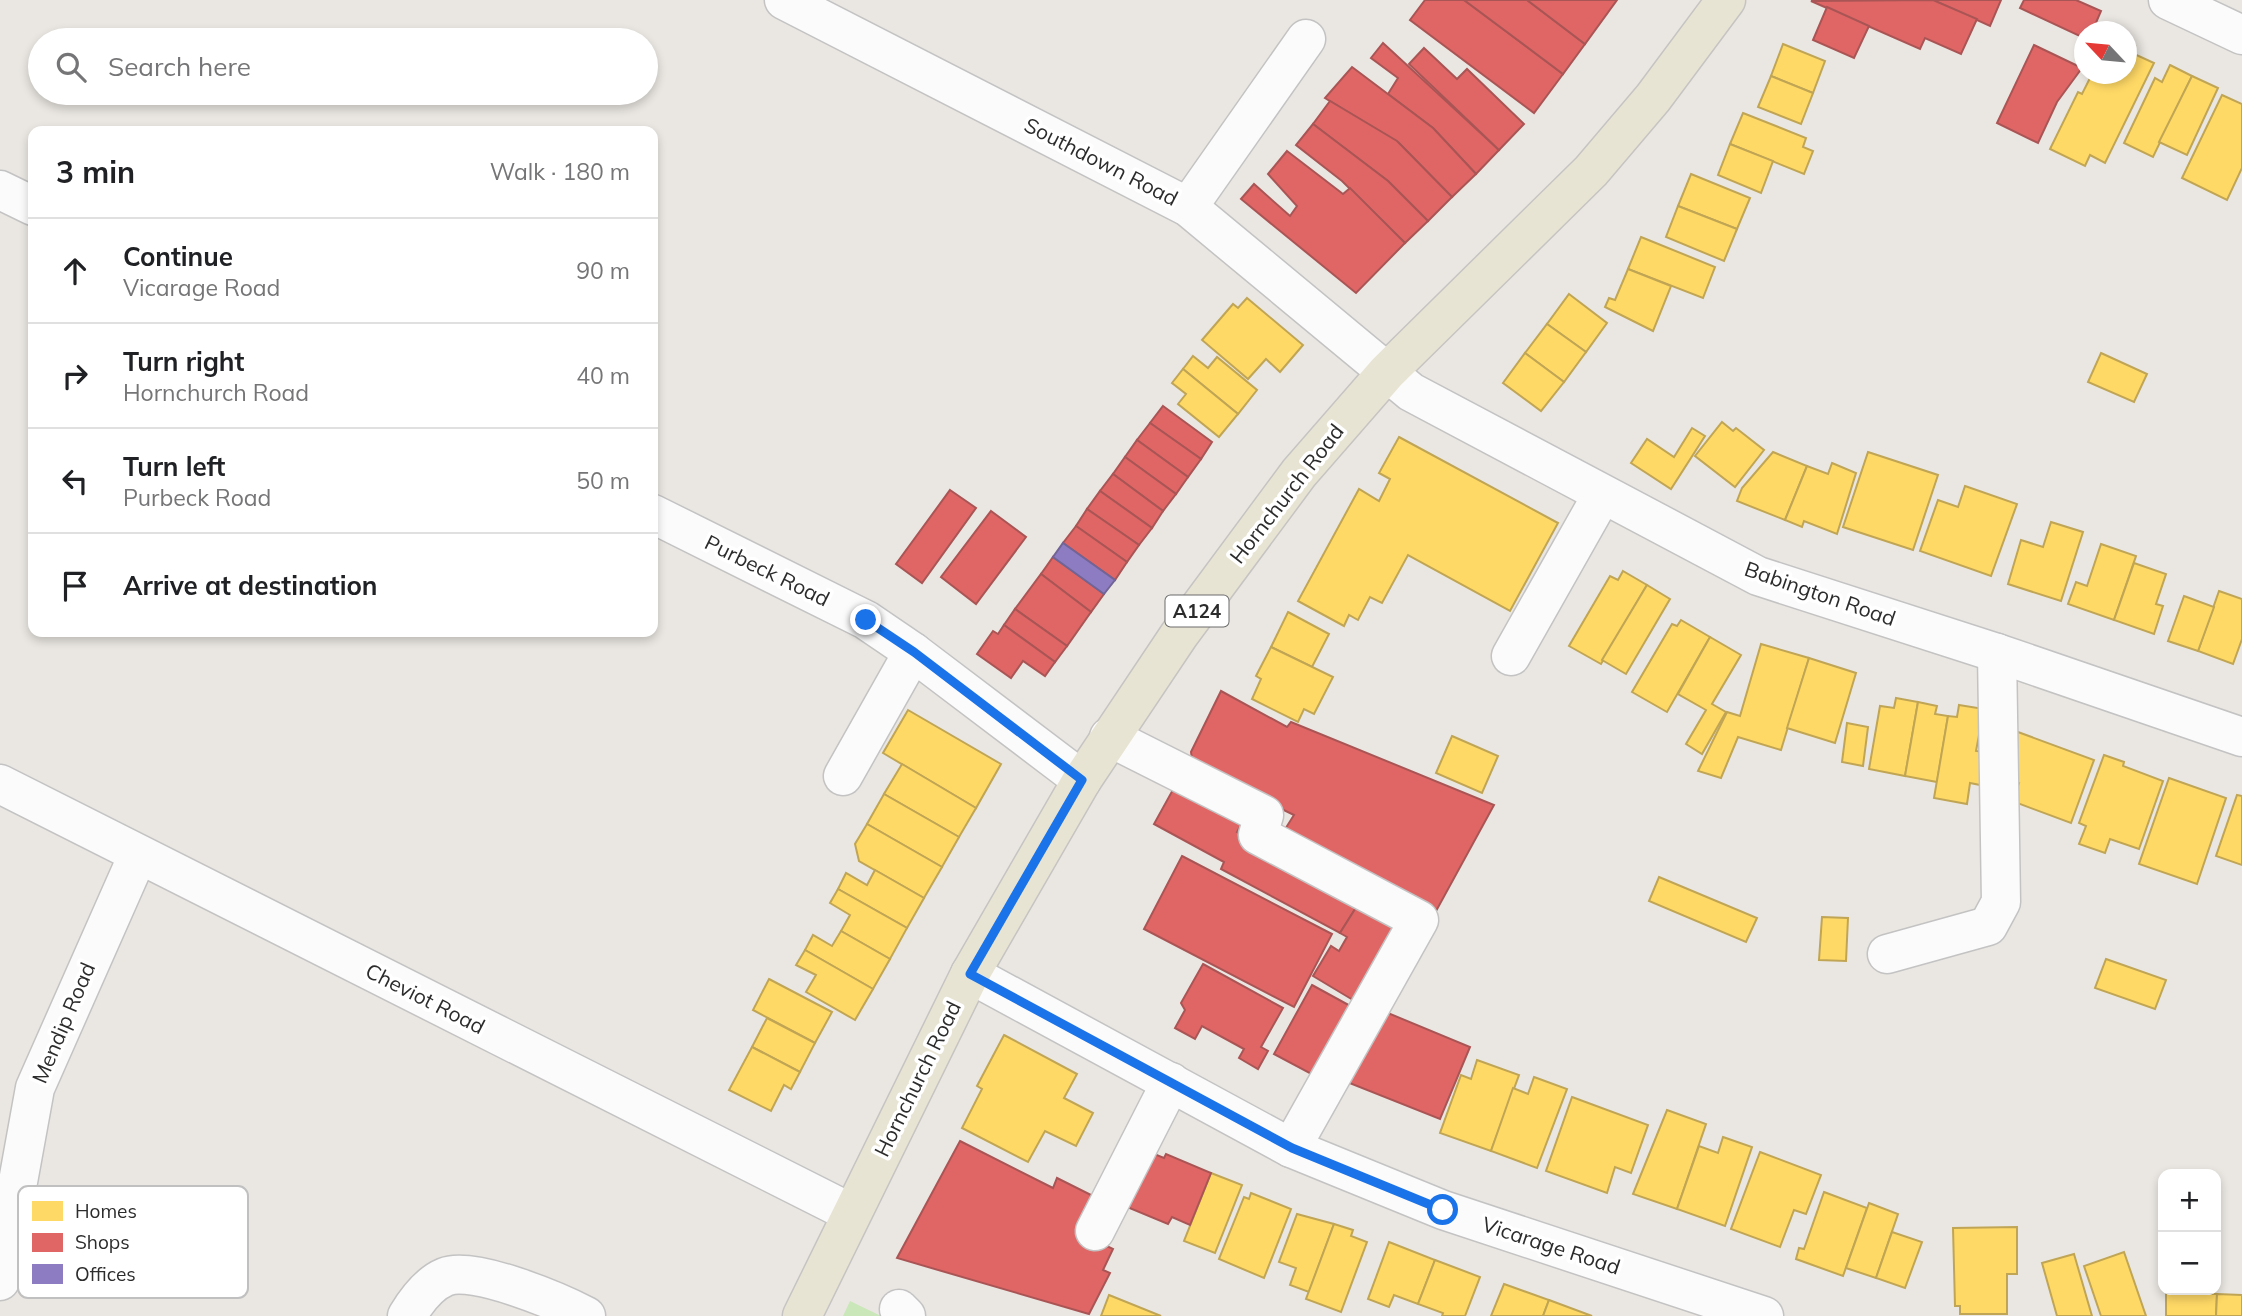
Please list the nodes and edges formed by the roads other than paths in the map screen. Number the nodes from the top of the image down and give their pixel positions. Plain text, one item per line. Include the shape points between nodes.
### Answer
1 (784, 0) edge
2 (1726, 0) edge
3 (2168, 0) edge
4 (2242, 35) edge
5 (1306, 39) dead end
6 (0, 190) edge
7 (28, 204) edge
8 (1188, 207) junction
9 (1387, 372) junction
10 (1602, 495) junction
11 (658, 516) edge
12 (914, 652) junction
13 (1997, 653) junction
14 (1511, 656) dead end
15 (1109, 737) junction
16 (2242, 737) edge
17 (843, 776) dead end
18 (1082, 780) junction
19 (0, 784) edge
20 (138, 855) junction
21 (1887, 954) dead end
22 (970, 974) junction
23 (1171, 1082) junction
24 (1292, 1148) junction
25 (851, 1213) junction
26 (1095, 1231) dead end
27 (0, 1281) edge
28 (407, 1316) edge
29 (586, 1316) edge
30 (802, 1316) edge
31 (1764, 1316) edge

1 - 8 street, Southdown Road
2 - 9 main road, Hornchurch Road / A124 via 1591,171
3 - 4 street
5 - 8 street
6 - 7 street
8 - 9 street, Southdown Road
9 - 10 street, Babington Road via 1411,392
9 - 15 main road, Hornchurch Road / A124 via 1299,473
10 - 13 street, Babington Road via 1758,576
10 - 14 street
11 - 12 street, Purbeck Road via 866,620
12 - 17 street
12 - 18 street, Purbeck Road
13 - 16 street, Babington Road
13 - 21 street via 2001,902 1988,926
15 - 18 main road, Hornchurch Road / A124
15 - 24 street via 1264,816 1258,835 1419,920
18 - 22 main road, Hornchurch Road / A124
19 - 20 street, Cheviot Road
20 - 25 street, Cheviot Road
20 - 27 street, Mendip Road via 35,1088
22 - 23 street, Vicarage Road
22 - 25 main road, Hornchurch Road / A124
23 - 24 street, Vicarage Road
23 - 26 street
24 - 31 street, Vicarage Road via 1443,1210
25 - 30 main road, Hornchurch Road / A124
28 - 29 street via 432,1286 446,1276 462,1276 495,1281

